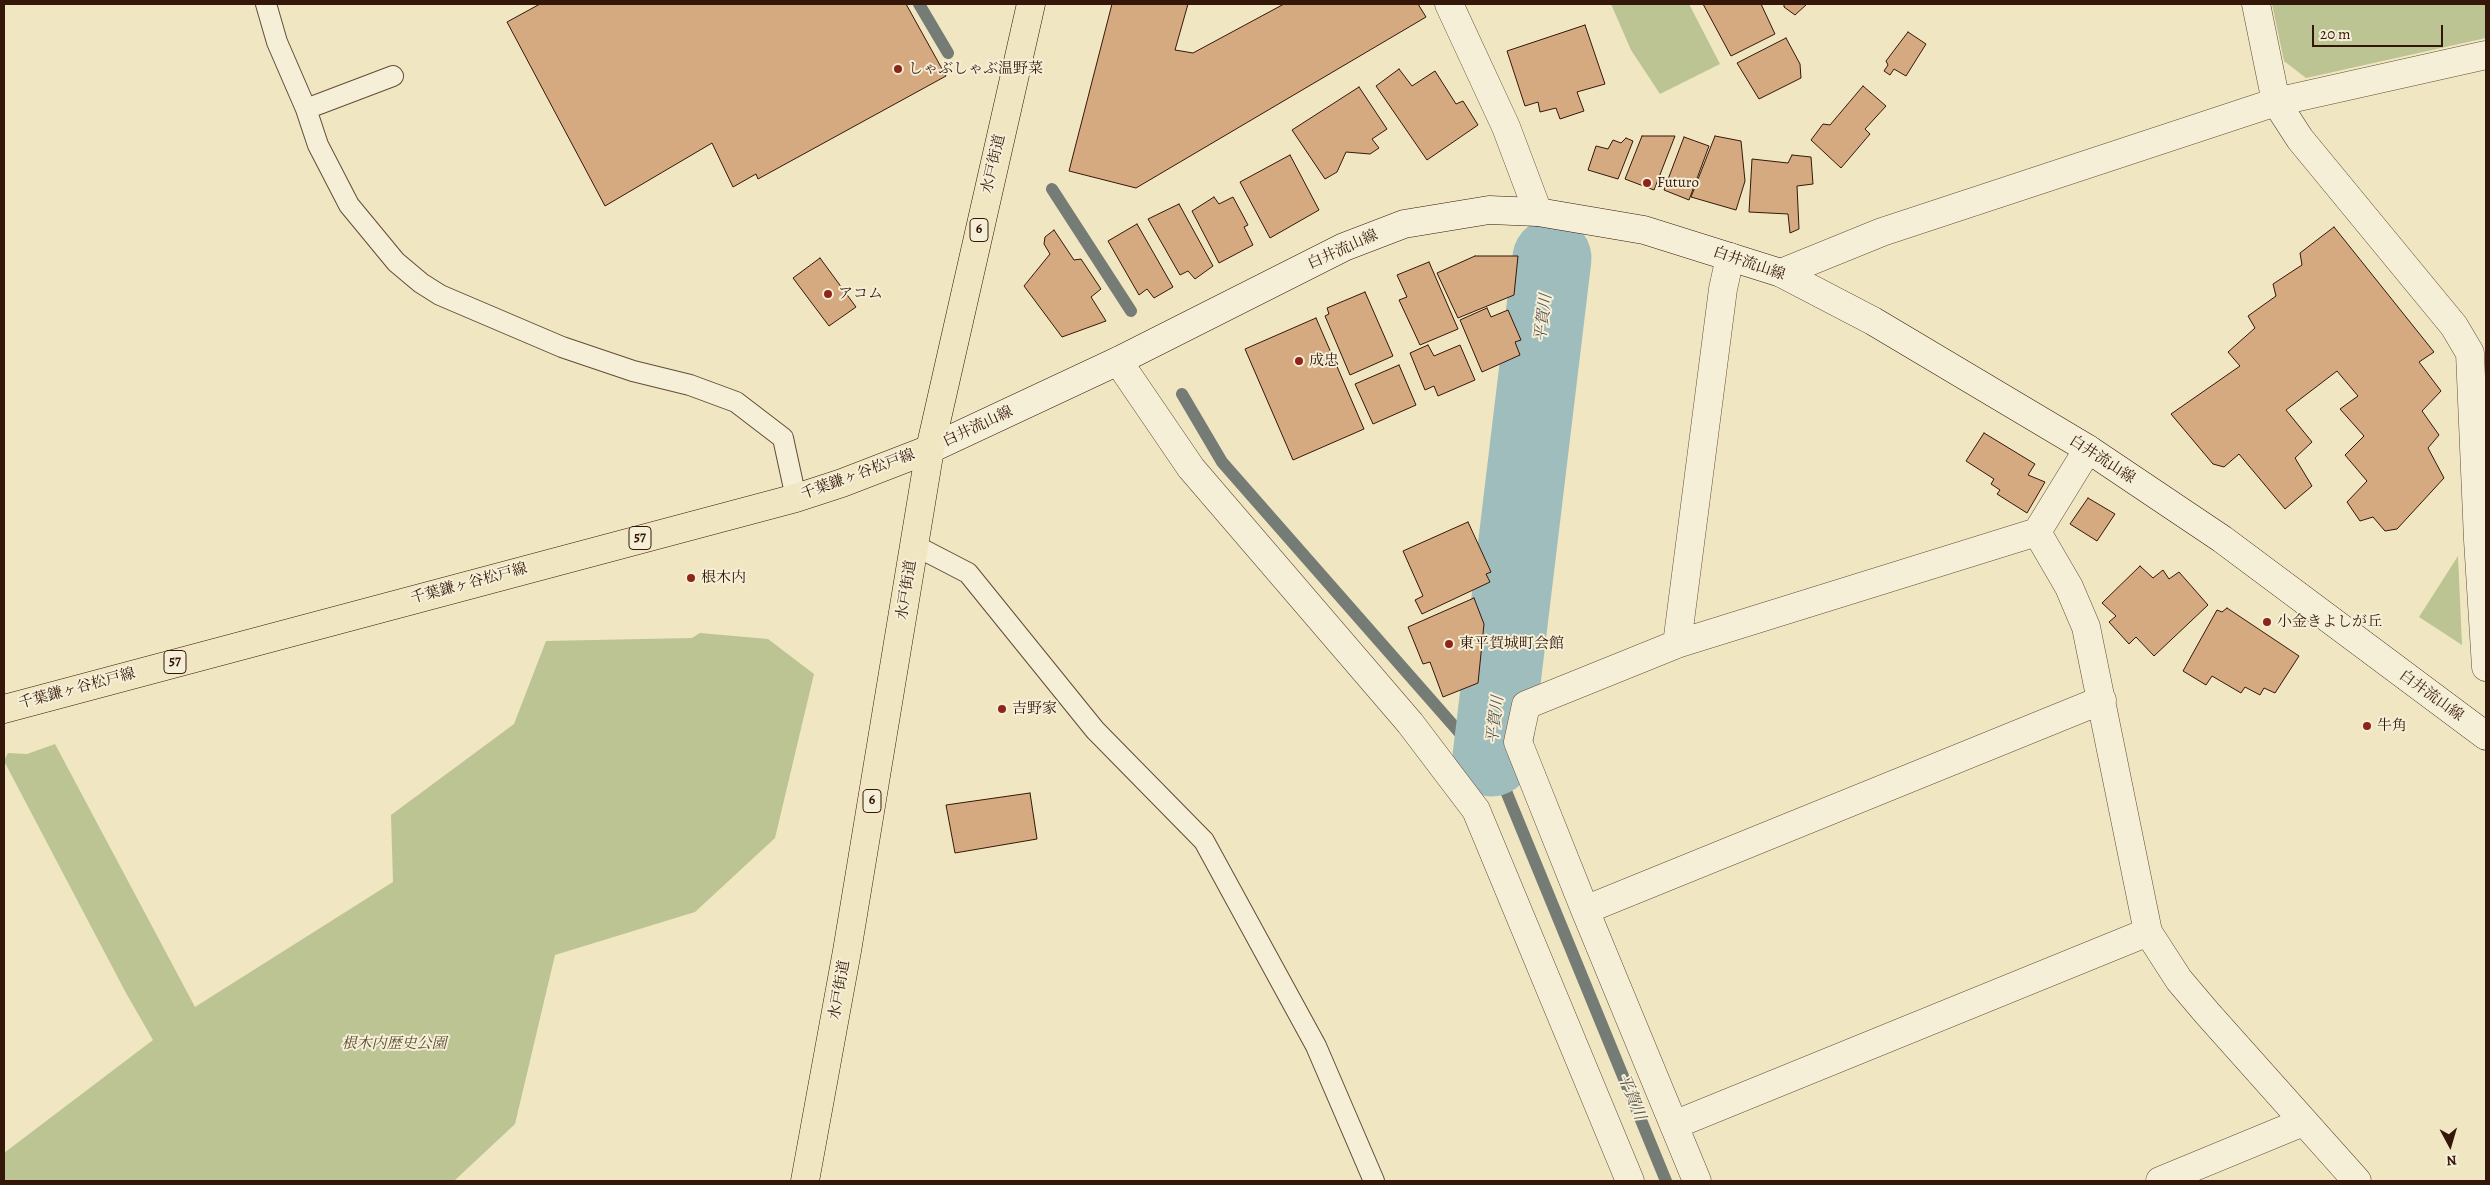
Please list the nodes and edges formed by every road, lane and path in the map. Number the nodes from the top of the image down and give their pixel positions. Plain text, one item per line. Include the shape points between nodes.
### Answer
1 (266, 4) edge
2 (1031, 4) edge
3 (1449, 4) edge
4 (2256, 4) edge
5 (2486, 55) edge
6 (393, 76) dead end
7 (2276, 102) junction
8 (306, 109) junction
9 (1538, 212) junction
10 (1730, 256) junction
11 (1781, 273) junction
12 (2478, 351) edge
13 (1118, 361) junction
14 (930, 449) junction
15 (2088, 450) junction
16 (796, 498) junction
17 (2037, 532) junction
18 (2482, 540) edge
19 (914, 545) junction
20 (1677, 644) junction
21 (2486, 667) edge
22 (2102, 700) junction
23 (4, 709) edge
24 (2486, 736) edge
25 (1585, 910) junction
26 (2148, 932) junction
27 (2303, 1122) junction
28 (1674, 1125) junction
29 (805, 1181) edge
30 (1374, 1181) edge
31 (1630, 1181) edge
32 (1697, 1181) edge
33 (2160, 1181) edge
34 (2357, 1181) edge

1 - 8 lane via 277,42
2 - 14 main road, 水戸街道 / 6
3 - 9 street via 1506,127
4 - 7 street
5 - 7 street
6 - 8 lane
7 - 11 street via 1882,232
7 - 12 street via 2300,139
8 - 16 lane via 318,145 349,205 396,262 421,283 440,295 562,347 736,402 783,438
9 - 10 street, 白井流山線 via 1644,230
9 - 13 street, 白井流山線 via 1489,210 1404,224 1344,248
10 - 11 street, 白井流山線
10 - 20 street
11 - 15 street, 白井流山線 via 1873,321
12 - 18 street
13 - 14 street, 白井流山線
13 - 31 street via 1191,468 1410,724 1476,810
14 - 16 main road, 千葉鎌ヶ谷松戸線 / 57
14 - 19 main road, 水戸街道 / 6
15 - 17 street
15 - 24 street, 白井流山線 via 2222,539
16 - 23 main road, 千葉鎌ヶ谷松戸線 / 57
17 - 20 street
17 - 22 street via 2069,587 2086,627
18 - 21 street
19 - 29 main road, 水戸街道 / 6 via 847,951
19 - 30 lane via 968,573 1094,730 1204,841 1316,1046
20 - 25 street via 1526,705 1518,742
22 - 25 street
22 - 26 street
25 - 28 street
26 - 27 street via 2201,1006
26 - 28 street
27 - 33 street
27 - 34 street
28 - 32 street

